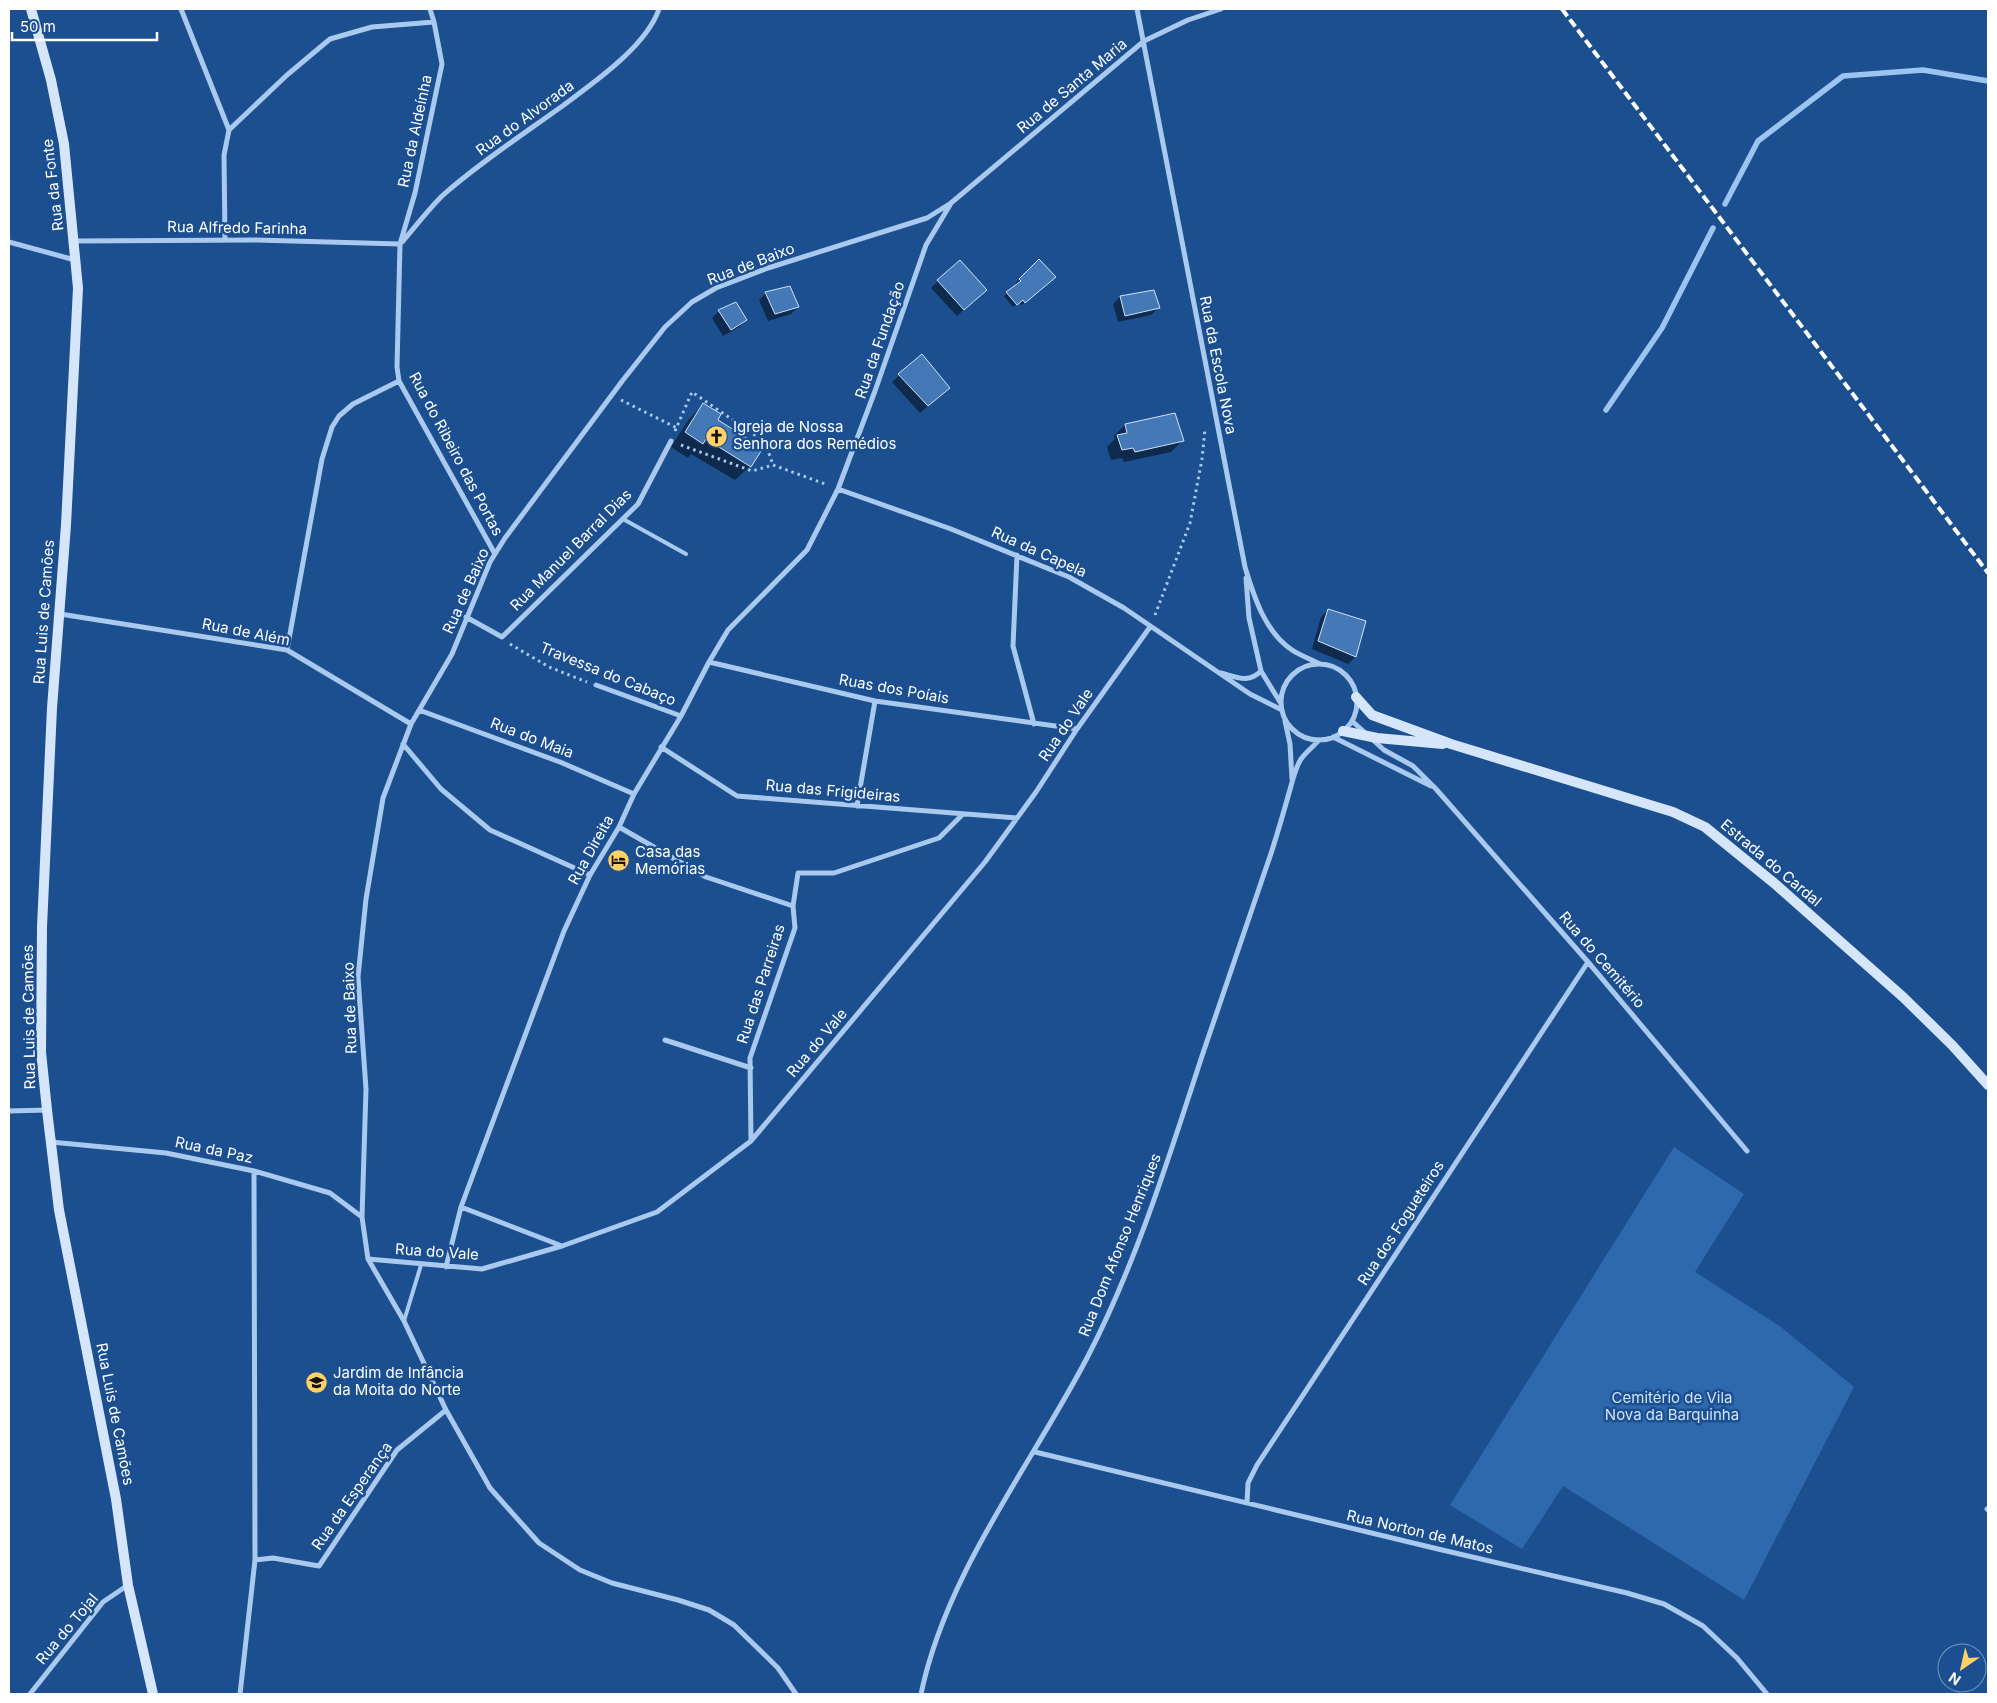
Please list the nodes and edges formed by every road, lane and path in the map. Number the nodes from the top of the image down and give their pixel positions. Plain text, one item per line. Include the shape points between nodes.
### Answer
1 (31, 9) edge
2 (181, 9) edge
3 (430, 9) edge
4 (660, 9) edge
5 (1137, 9) edge
6 (1221, 9) edge
7 (434, 22) junction
8 (1144, 41) junction
9 (229, 130) junction
10 (952, 203) junction
11 (225, 240) junction
12 (74, 241) junction
13 (9, 242) edge
14 (400, 244) junction
15 (76, 261) junction
16 (74, 361) joint
17 (399, 381) junction
18 (611, 396) junction
19 (1216, 421) junction
20 (671, 441) joint
21 (773, 465) junction
22 (838, 489) junction
23 (623, 519) junction
24 (495, 554) junction
25 (686, 554) dead end
26 (1017, 555) junction
27 (1245, 567) junction
28 (59, 614) junction
29 (466, 617) junction
30 (1150, 627) junction
31 (502, 637) junction
32 (288, 650) junction
33 (709, 662) junction
34 (1320, 664) junction
35 (1213, 670) junction
36 (1262, 671) junction
37 (596, 685) joint
38 (1356, 697) junction
39 (875, 701) junction
40 (1280, 702) junction
41 (420, 710) junction
42 (1282, 710) junction
43 (681, 716) junction
44 (1284, 718) junction
45 (1352, 720) junction
46 (411, 724) junction
47 (1034, 724) junction
48 (1077, 729) junction
49 (1343, 731) junction
50 (1333, 737) junction
51 (1368, 737) junction
52 (1320, 740) junction
53 (403, 744) junction
54 (1451, 744) junction
55 (661, 747) junction
56 (1292, 782) junction
57 (1436, 789) junction
58 (634, 794) junction
59 (858, 806) junction
60 (962, 815) junction
61 (1017, 818) junction
62 (619, 827) junction
63 (590, 875) junction
64 (793, 906) junction
65 (1588, 962) junction
66 (665, 1040) dead end
67 (751, 1068) junction
68 (1988, 1085) edge
69 (46, 1110) junction
70 (9, 1111) edge
71 (751, 1141) junction
72 (51, 1142) junction
73 (1747, 1151) dead end
74 (254, 1171) junction
75 (461, 1207) junction
76 (362, 1217) junction
77 (562, 1246) junction
78 (368, 1259) junction
79 (421, 1265) junction
80 (446, 1267) junction
81 (404, 1321) junction
82 (446, 1410) junction
83 (1034, 1452) junction
84 (1247, 1503) junction
85 (256, 1560) junction
86 (128, 1585) junction
87 (30, 1694) edge
88 (153, 1694) edge
89 (240, 1694) edge
90 (796, 1694) edge
91 (921, 1694) edge
92 (1767, 1694) edge

1 - 12 street, Rua da Fonte via 64,144
2 - 9 street
3 - 7 street, Rua da Aldeínha
4 - 14 street, Rua do Alvorada via 656,19 626,56 442,197
5 - 8 street, Rua da Escola Nova
6 - 8 street, Rua de Santa Maria via 1188,20
7 - 9 street via 372,27 330,39
7 - 14 street, Rua da Aldeínha via 442,64 415,193
8 - 10 street, Rua de Santa Maria
8 - 19 street, Rua da Escola Nova
9 - 11 street via 224,155
10 - 18 street, Rua de Baixo via 927,218 768,268 716,288 692,302 665,327
10 - 22 street, Rua da Fundação via 926,245
11 - 12 street, Rua Alfredo Farinha
11 - 14 street, Rua Alfredo Farinha
12 - 15 street, Rua da Fonte
13 - 15 street
14 - 17 street, Rua do Ribeiro das Portas
15 - 16 street, Rua da Fonte via 78,288
16 - 28 street, Rua Luis de Camões
17 - 24 street, Rua do Ribeiro das Portas
17 - 32 street via 353,404 332,427 322,459
18 - 21 path via 677,428 692,392 765,442
18 - 24 street, Rua de Baixo
19 - 27 street, Rua da Escola Nova
19 - 30 path via 1206,425 1190,523
20 - 21 path via 752,471
20 - 23 street, Rua Manuel Barral Dias via 638,504
21 - 22 path
22 - 26 street, Rua da Capela
22 - 33 street, Rua Direita via 807,550 728,630
23 - 25 lane
23 - 31 street, Rua Manuel Barral Dias
24 - 29 street, Rua de Baixo
26 - 30 street, Rua da Capela via 1068,576
26 - 47 street via 1013,646
27 - 34 street, Rua da Escola Nova via 1255,600 1278,638
27 - 36 street via 1249,618
28 - 32 street, Rua de Além
28 - 69 street, Rua Luis de Camões via 42,927 42,1052
29 - 31 street
29 - 41 street, Rua de Baixo via 452,654
30 - 35 street, Rua da Capela
30 - 48 street, Rua do Vale
31 - 37 path, Travessa do Cabaço via 514,648 549,667
32 - 46 street, Rua de Além
33 - 39 street, Ruas dos Poíais
33 - 43 street, Rua Direita
34 - 38 street via 1344,674
34 - 40 street via 1297,670 1285,684
35 - 36 street, Rua da Capela via 1245,679 1255,678
35 - 42 street, Rua da Capela
36 - 40 street
37 - 43 street, Travessa do Cabaço
38 - 45 street
38 - 54 street, Estrada do Cardal via 1372,715
39 - 47 street, Ruas dos Poíais
39 - 59 street
40 - 42 street
41 - 46 street, Rua de Baixo
41 - 58 street, Rua do Maia via 560,762
42 - 44 street
43 - 55 street, Rua Direita
44 - 52 street via 1299,734
44 - 56 street, Rua Dom Afonso Henriques via 1290,744
45 - 49 street
45 - 51 street, Rua do Cemitério
46 - 53 street, Rua de Baixo
47 - 48 street, Ruas dos Poíais
48 - 61 street, Rua do Vale
49 - 50 street
49 - 51 street, Estrada do Cardal
50 - 52 street
50 - 57 street, Rua do Cemitério
51 - 54 street, Estrada do Cardal
51 - 57 street, Rua do Cemitério via 1413,766
52 - 56 street, Rua Dom Afonso Henriques via 1301,760
53 - 63 street via 441,789 490,830
53 - 76 street, Rua de Baixo via 383,798 366,899 358,978 366,1089
54 - 68 street, Estrada do Cardal via 1673,812 1705,827 1903,997
55 - 58 street, Rua Direita
55 - 59 street, Rua das Frigideiras via 737,796
56 - 83 street, Rua Dom Afonso Henriques via 1264,874 1146,1220 1100,1332
57 - 65 street, Rua do Cemitério
58 - 62 street, Rua Direita
59 - 60 street, Rua das Frigideiras
60 - 61 street, Rua das Frigideiras
60 - 64 street via 939,838 834,873 798,873
61 - 71 street, Rua do Vale
62 - 63 street, Rua Direita
62 - 64 street, Rua das Parreiras via 706,878
63 - 75 street, Rua Direita via 564,931
64 - 67 street, Rua das Parreiras via 794,928 750,1058
65 - 73 street, Rua do Cemitério
65 - 84 street, Rua dos Fogueteiros via 1257,1465 1248,1483
66 - 67 street
67 - 71 street, Rua das Parreiras
69 - 70 street
69 - 72 street, Rua Luis de Camões
71 - 77 street, Rua do Vale via 657,1212
72 - 74 street, Rua da Paz via 166,1153
72 - 86 street, Rua Luis de Camões via 60,1210 116,1499
74 - 76 street, Rua da Paz via 330,1193
74 - 85 street
75 - 77 street
75 - 80 street, Rua Direita
76 - 78 street, Rua de Baixo
77 - 80 street, Rua do Vale via 482,1269
78 - 79 street, Rua do Vale
78 - 81 street
79 - 80 street, Rua do Vale
79 - 81 lane
81 - 82 street
82 - 85 street, Rua da Esperança via 397,1450 319,1566 273,1558
82 - 90 street via 490,1488 538,1543 580,1570 612,1583 709,1610 748,1638 778,1668
83 - 84 street, Rua Norton de Matos
83 - 91 street, Rua Dom Afonso Henriques via 960,1584 930,1658
84 - 92 street, Rua Norton de Matos via 1627,1592 1664,1604 1703,1626 1737,1658
85 - 89 street
86 - 87 street, Rua do Tojal via 103,1602
86 - 88 street, Rua Luis de Camões

